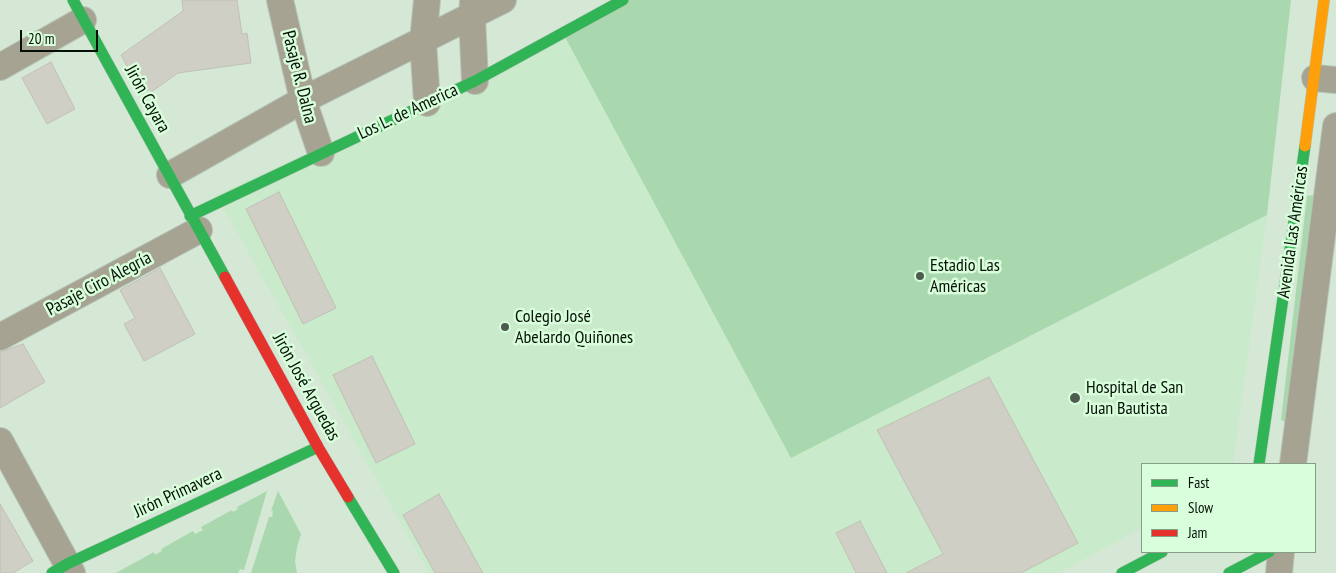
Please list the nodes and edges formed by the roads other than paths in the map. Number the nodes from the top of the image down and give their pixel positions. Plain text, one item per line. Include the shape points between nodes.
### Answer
1 (280, 0) edge
2 (427, 0) edge
3 (503, 0) edge
4 (622, 0) edge
5 (1324, 0) edge
6 (473, 8) edge
7 (78, 10) edge
8 (423, 41) junction
9 (0, 67) edge
10 (1326, 79) edge
11 (475, 81) junction
12 (303, 100) junction
13 (427, 103) junction
14 (1336, 126) edge
15 (320, 153) junction
16 (170, 175) junction
17 (195, 223) junction
18 (0, 337) edge
19 (0, 441) edge
20 (318, 447) junction
21 (1259, 463) edge
22 (1293, 463) edge
23 (1160, 553) edge
24 (1281, 553) edge
25 (64, 570) edge
26 (394, 573) edge
27 (1122, 573) edge
28 (1279, 573) edge

1 - 12 street, Pasaje R. Dalna
2 - 8 street
3 - 6 street
4 - 11 street, Los L. de America
5 - 10 street, Avenida Las Américas
6 - 8 street
6 - 11 street
7 - 9 street
7 - 16 street, Jirón Cayara
8 - 12 street
8 - 13 street
10 - 21 street, Avenida Las Américas
11 - 13 street, Los L. de America
12 - 15 street, Pasaje R. Dalna
12 - 16 street
13 - 15 street, Los L. de America
14 - 22 street, Avenida Las Américas
15 - 17 street, Los L. de America
16 - 17 street, Jirón Cayara
17 - 18 street, Pasaje Ciro Alegría
17 - 20 street, Jirón José Arguedas
19 - 25 street
20 - 25 street, Jirón Primavera
20 - 26 street, Jirón José Arguedas
23 - 27 street
24 - 28 street

